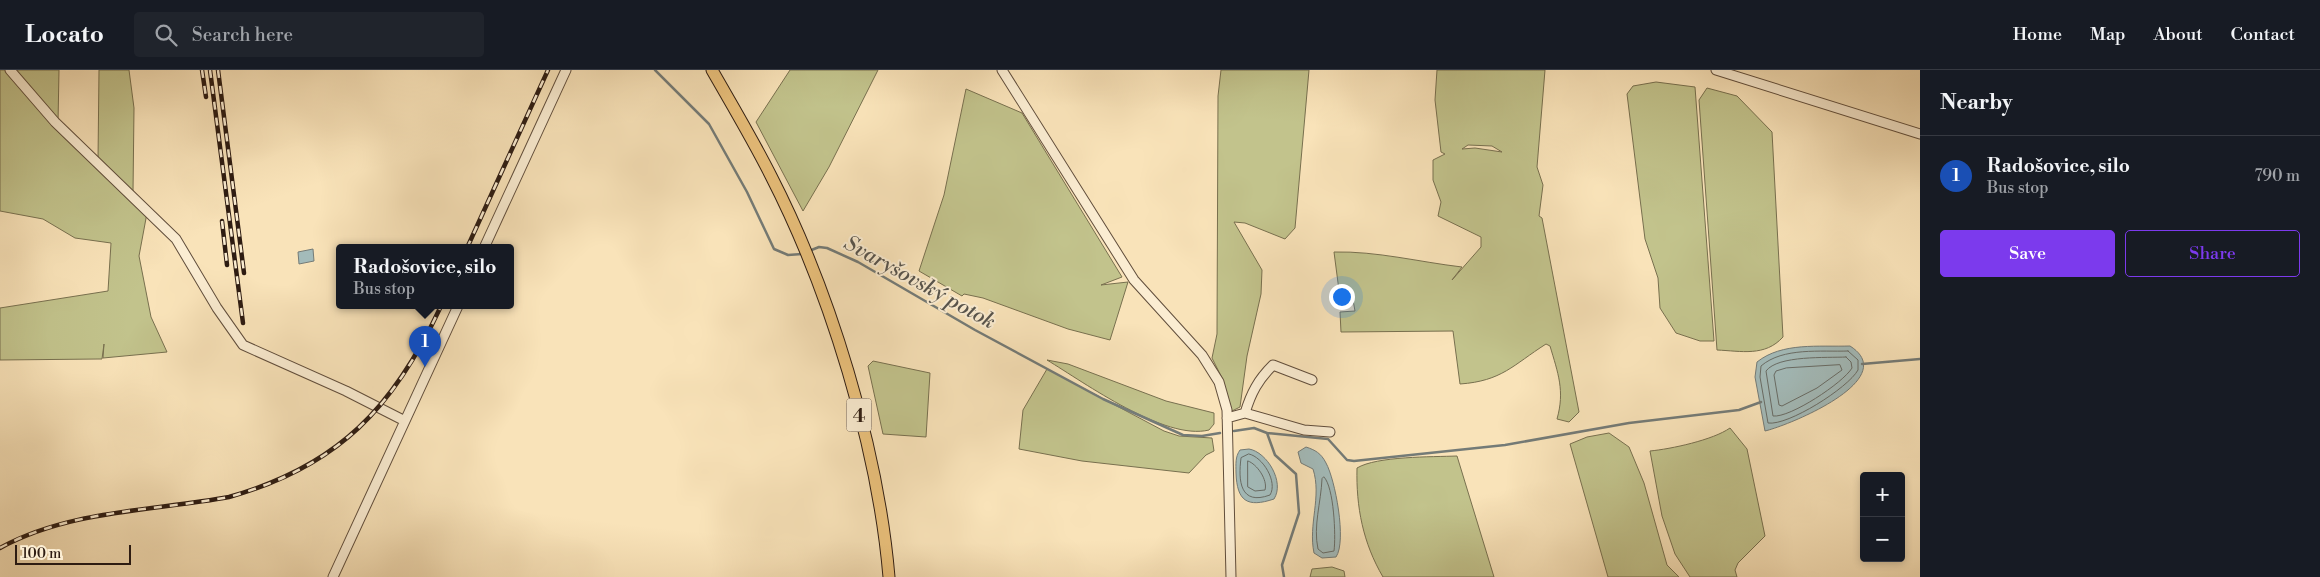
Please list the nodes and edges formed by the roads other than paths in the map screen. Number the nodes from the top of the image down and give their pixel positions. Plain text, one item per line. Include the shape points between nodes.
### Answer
1 (10, 70) edge
2 (566, 70) edge
3 (712, 70) edge
4 (1002, 70) edge
5 (1716, 70) edge
6 (1920, 134) edge
7 (486, 244) edge
8 (457, 309) edge
9 (1312, 380) dead end
10 (1246, 413) junction
11 (1227, 418) junction
12 (405, 421) junction
13 (1330, 432) dead end
14 (333, 577) edge
15 (889, 577) edge
16 (1231, 577) edge

1 - 12 street via 55,122 176,238 243,345
2 - 7 street
3 - 15 main road, 4 via 771,176 808,259 835,333 875,484
4 - 11 street via 1134,280 1202,355 1218,382
5 - 6 street
8 - 12 street
9 - 10 street via 1272,365 1251,394
10 - 11 street
10 - 13 street via 1304,430
11 - 16 street
12 - 14 street

